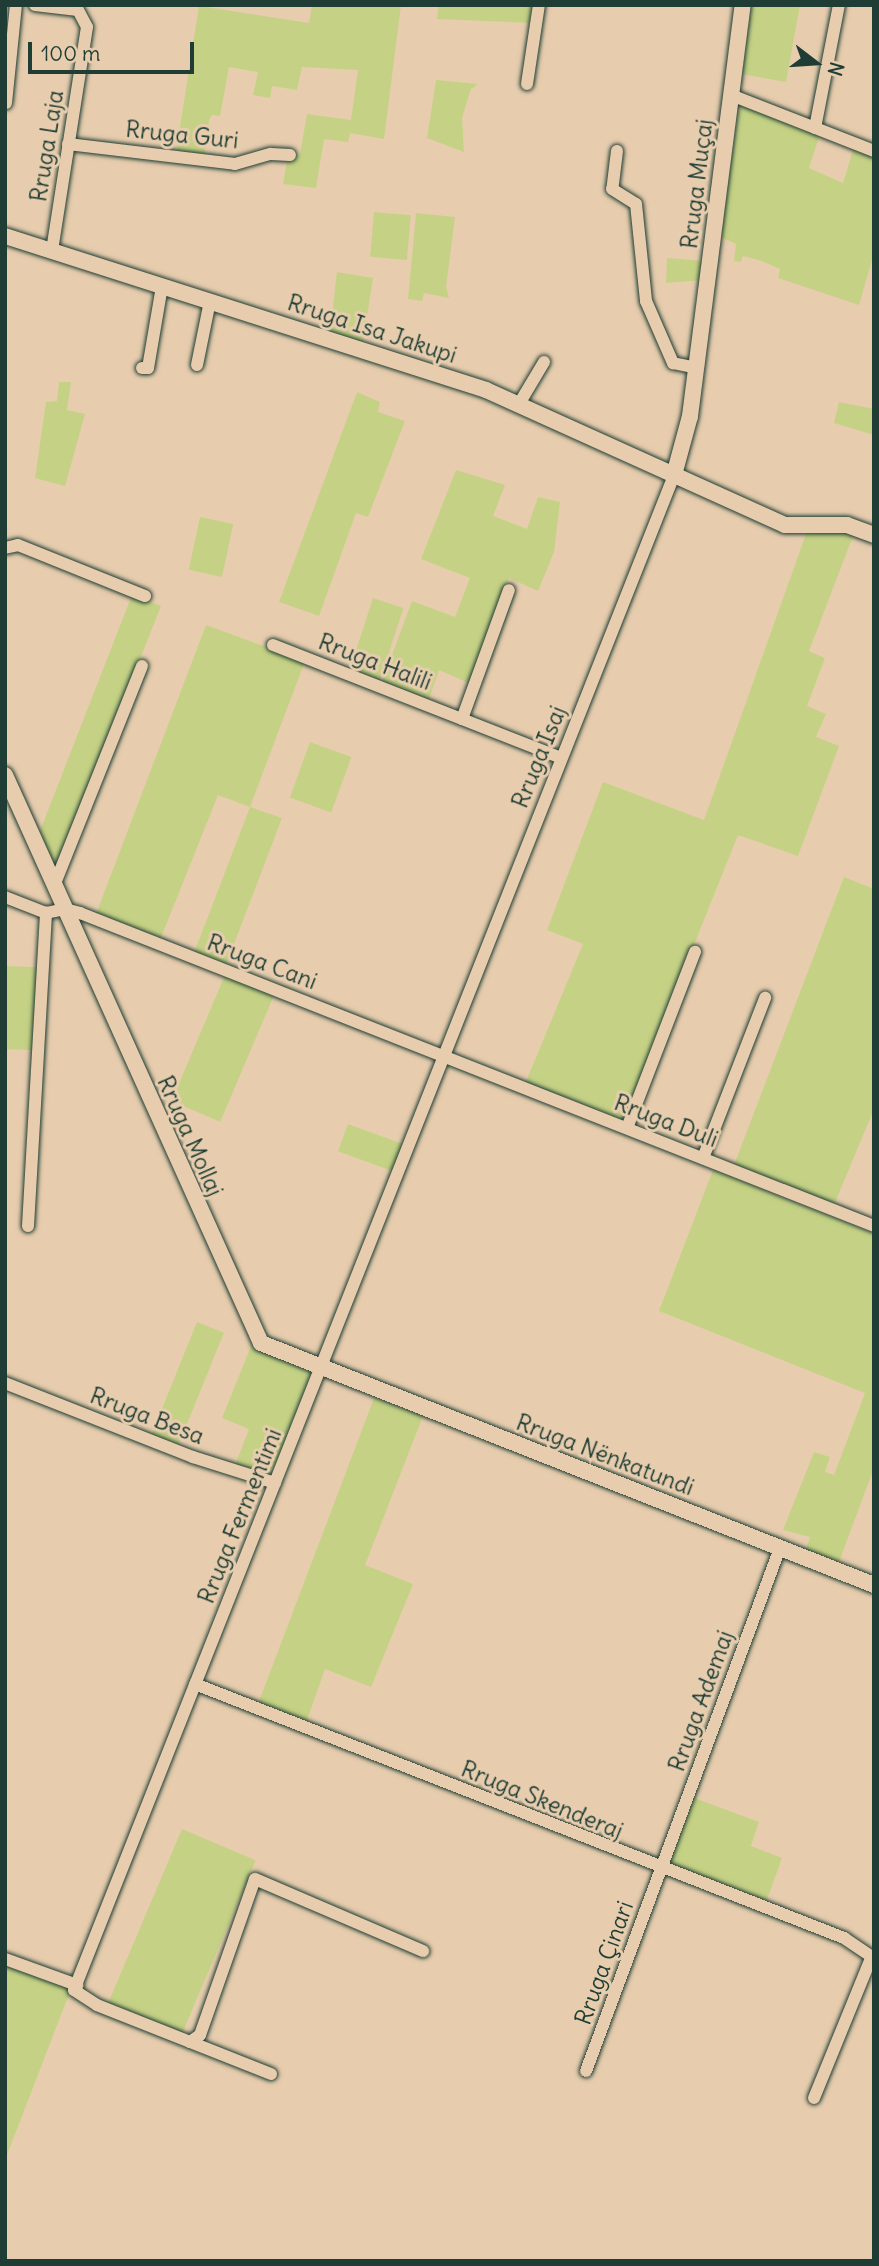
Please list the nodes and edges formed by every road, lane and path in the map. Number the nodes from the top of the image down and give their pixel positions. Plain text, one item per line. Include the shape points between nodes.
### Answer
1 (16, 5) edge
2 (35, 5) edge
3 (540, 5) edge
4 (743, 5) edge
5 (839, 5) edge
6 (527, 84) dead end
7 (731, 95) junction
8 (6, 103) edge
9 (816, 128) junction
10 (68, 144) junction
11 (617, 151) dead end
12 (874, 151) edge
13 (290, 155) dead end
14 (5, 236) edge
15 (52, 251) junction
16 (162, 286) junction
17 (210, 301) junction
18 (544, 362) dead end
19 (197, 365) dead end
20 (142, 368) dead end
21 (696, 368) junction
22 (519, 404) junction
23 (674, 475) junction
24 (874, 535) edge
25 (5, 548) edge
26 (509, 590) dead end
27 (145, 596) dead end
28 (273, 645) dead end
29 (142, 666) dead end
30 (462, 719) junction
31 (561, 758) junction
32 (5, 775) edge
33 (54, 886) junction
34 (5, 897) edge
35 (65, 909) junction
36 (46, 914) junction
37 (695, 952) dead end
38 (765, 998) dead end
39 (444, 1056) junction
40 (627, 1128) junction
41 (703, 1158) junction
42 (28, 1226) dead end
43 (874, 1226) edge
44 (321, 1368) junction
45 (5, 1382) edge
46 (275, 1483) junction
47 (780, 1548) junction
48 (874, 1585) edge
49 (195, 1685) junction
50 (661, 1869) junction
51 (424, 1951) dead end
52 (873, 1957) edge
53 (5, 1958) edge
54 (76, 1988) junction
55 (190, 2042) junction
56 (586, 2071) dead end
57 (271, 2074) dead end
58 (814, 2098) dead end

1 - 8 street, Rruga Laja
2 - 10 street, Rruga Laja via 78,10 84,17
3 - 6 street
4 - 7 street, Rruga Muçaj
5 - 9 street
7 - 9 street
7 - 21 street, Rruga Muçaj
9 - 12 street
10 - 13 street, Rruga Guri via 235,164 271,154
10 - 15 street, Rruga Laja
11 - 21 street via 612,189 636,204 646,301 673,363
14 - 15 street, Rruga Isa Jakupi
15 - 16 street, Rruga Isa Jakupi
16 - 17 street, Rruga Isa Jakupi
16 - 20 street via 148,368
17 - 19 street
17 - 22 street, Rruga Isa Jakupi
18 - 22 street
21 - 23 street, Rruga Muçaj via 687,433
22 - 23 street, Rruga Isa Jakupi
23 - 24 street, Rruga Isa Jakupi via 785,525 847,525
23 - 31 street, Rruga Isaj
25 - 27 street via 18,545
26 - 30 street
28 - 30 street, Rruga Halili
29 - 33 street
30 - 31 street, Rruga Halili
31 - 39 street, Rruga Isaj
32 - 33 street, Rruga Mollaj
33 - 35 street, Rruga Mollaj
34 - 36 street
35 - 36 street
35 - 39 street, Rruga Cani
35 - 44 street, Rruga Mollaj via 252,1332 261,1343
36 - 42 street
37 - 40 street
38 - 41 street
39 - 40 street, Rruga Duli
39 - 44 street, Rruga Fermentimi
40 - 41 street, Rruga Duli
41 - 43 street, Rruga Duli
44 - 46 street, Rruga Fermentimi
44 - 47 street, Rruga Nënkatundi
45 - 46 street, Rruga Besa via 193,1457
46 - 49 street, Rruga Fermentimi
47 - 48 street, Rruga Nënkatundi
47 - 50 street, Rruga Ademaj
49 - 50 street, Rruga Skenderaj
49 - 54 street, Rruga Fermentimi
50 - 52 street, Rruga Skenderaj via 844,1938
50 - 56 street, Rruga Çinari
51 - 55 street via 255,1879 200,2035
52 - 58 street, Rruga Skenderaj
53 - 54 street
54 - 55 street via 97,2005
55 - 57 street

